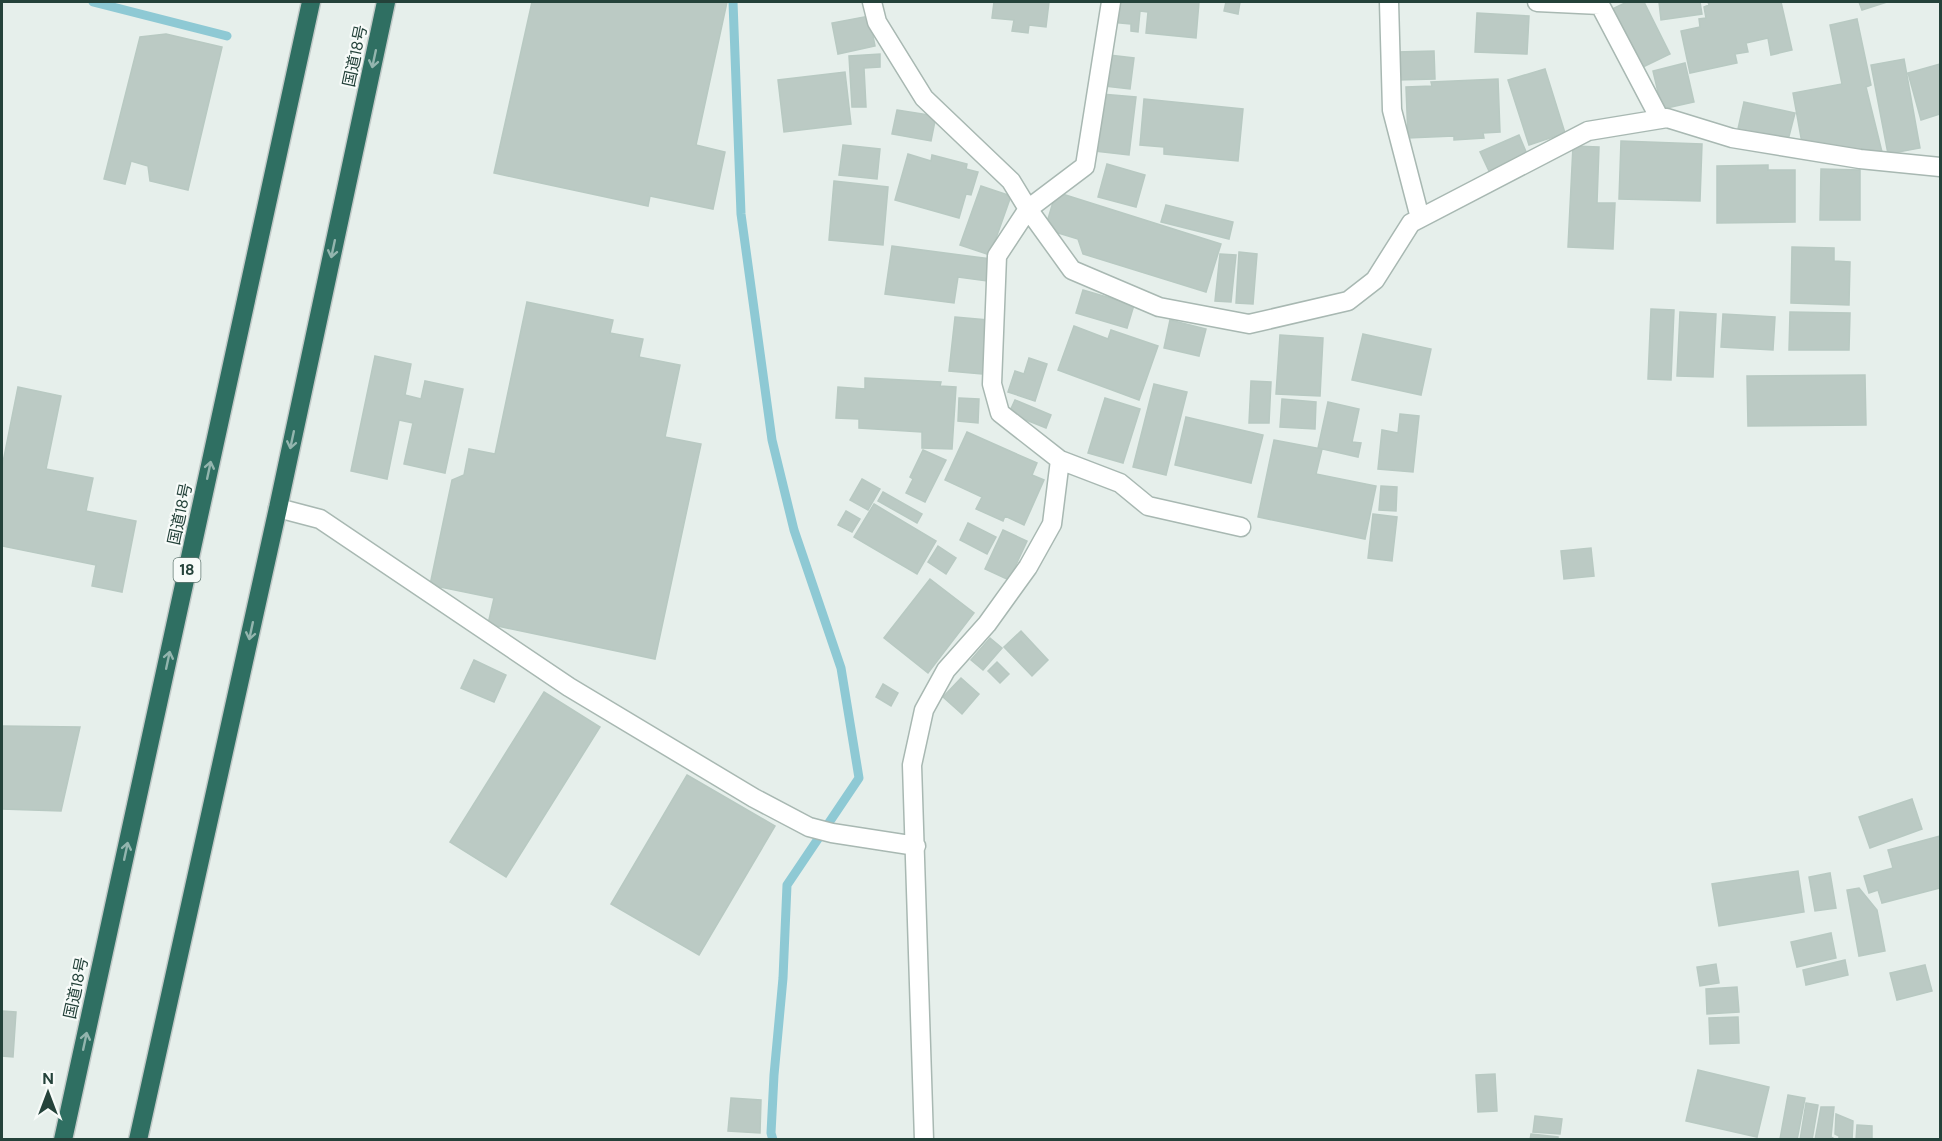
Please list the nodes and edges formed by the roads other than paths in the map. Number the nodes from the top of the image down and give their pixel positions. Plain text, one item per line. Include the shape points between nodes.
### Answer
1 (311, 2) edge
2 (386, 2) edge
3 (872, 2) edge
4 (1111, 2) edge
5 (1389, 2) edge
6 (1537, 2) edge
7 (1660, 119) junction
8 (1941, 166) edge
9 (1028, 209) junction
10 (1420, 219) junction
11 (1060, 460) junction
12 (278, 508) junction
13 (1241, 527) dead end
14 (916, 846) junction
15 (63, 1140) edge
16 (138, 1140) edge
17 (924, 1140) edge

15 -> 1 highway, 国道18号 / 18
2 -> 12 highway, 国道18号
3 - 9 street via 877,22 924,98 1011,181
4 - 9 street via 1085,166
5 - 10 street via 1392,110
6 - 7 street via 1600,5
7 - 8 street via 1732,138 1860,159
7 - 10 street via 1588,131
9 - 10 street via 1072,270 1159,307 1249,324 1348,301 1375,280 1411,223
9 - 11 street via 997,256 992,384 1000,413
11 - 13 street via 1120,483 1148,506
11 - 14 street via 1052,524 1028,567 987,624 946,670 924,710 912,765
12 - 14 street via 320,519 569,687 754,798 809,827
12 -> 16 highway, 国道18号
14 - 17 street

